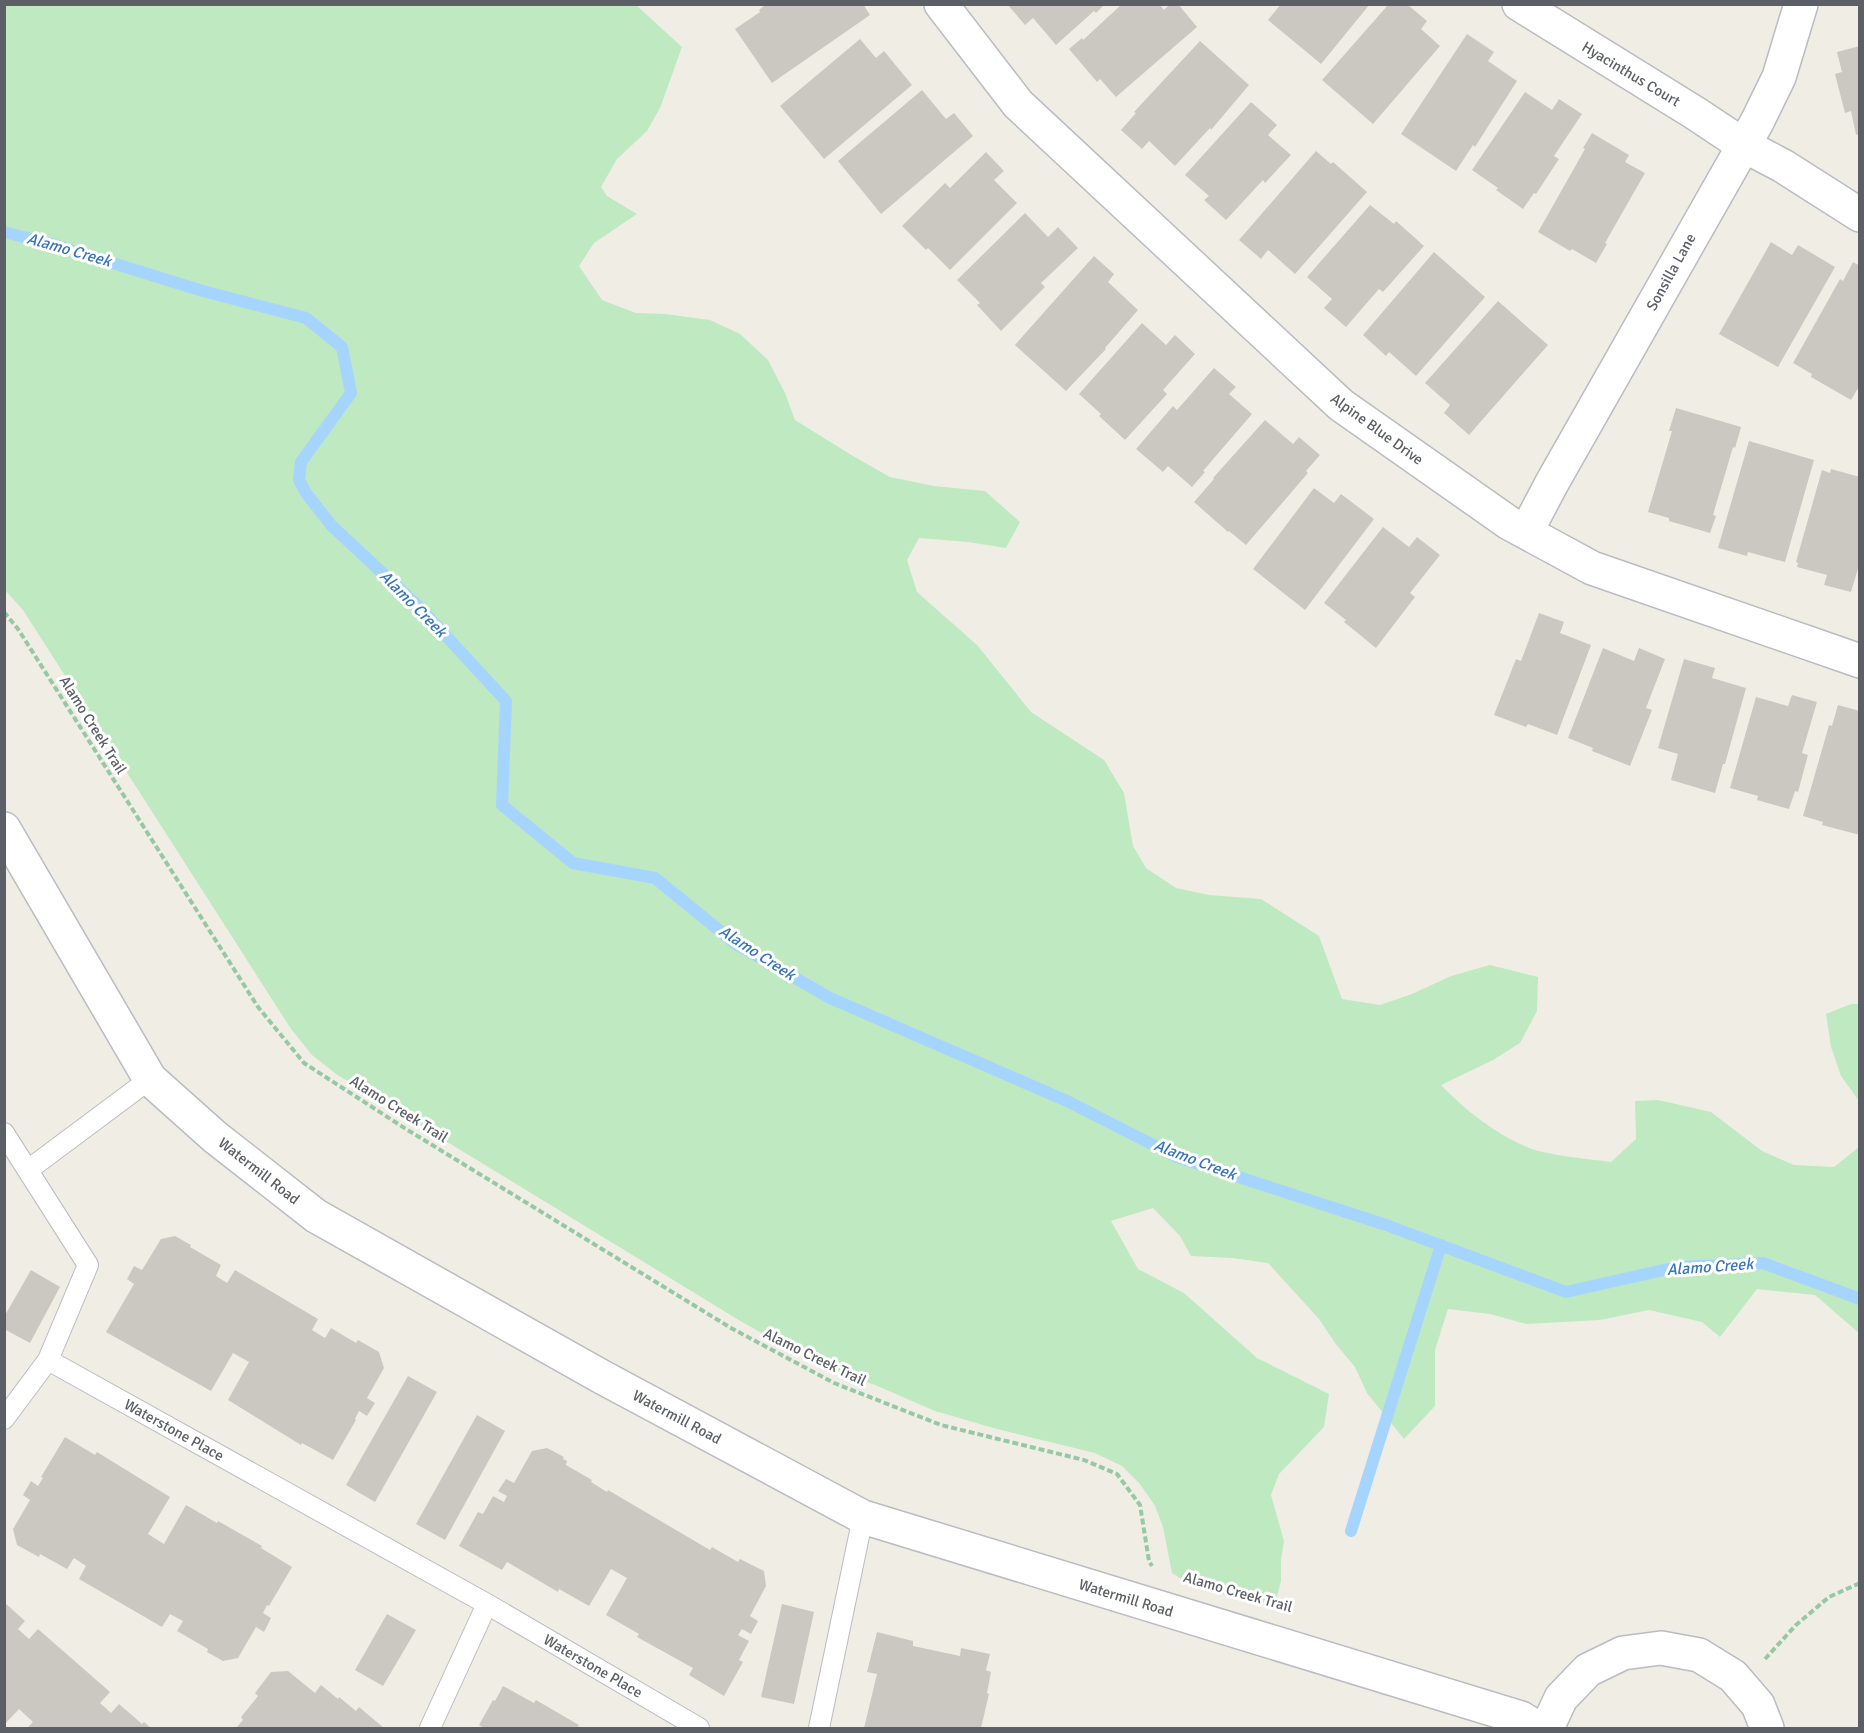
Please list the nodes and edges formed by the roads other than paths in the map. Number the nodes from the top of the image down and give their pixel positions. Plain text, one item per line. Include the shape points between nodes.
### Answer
1 (941, 4) edge
2 (1519, 4) edge
3 (1801, 4) edge
4 (1743, 145) junction
5 (1860, 215) edge
6 (1526, 532) junction
7 (1860, 661) edge
8 (4, 829) edge
9 (150, 1078) junction
10 (4, 1133) edge
11 (28, 1170) junction
12 (48, 1360) junction
13 (4, 1419) edge
14 (863, 1517) junction
15 (487, 1604) junction
16 (430, 1728) edge
17 (699, 1728) edge
18 (819, 1728) edge
19 (1536, 1728) edge
20 (1546, 1728) edge
21 (1767, 1728) edge

1 - 6 street, Alpine Blue Drive via 1018,104 1341,405
2 - 4 street, Hyacinthus Court
3 - 4 street, Sonsilla Lane via 1779,77
4 - 5 street, Hyacinthus Court
4 - 6 street, Sonsilla Lane
6 - 7 street, Alpine Blue Drive via 1592,568
8 - 9 street, Watermill Road
9 - 11 lane
9 - 14 street, Watermill Road via 215,1137 316,1216 602,1377
10 - 11 lane
11 - 12 lane via 88,1264
12 - 13 lane
12 - 15 lane, Waterstone Place
14 - 18 lane
14 - 19 street, Watermill Road via 1521,1718
15 - 16 lane
15 - 17 lane, Waterstone Place
20 - 21 street via 1561,1698 1588,1670 1623,1653 1661,1648 1699,1655 1733,1676 1758,1705

